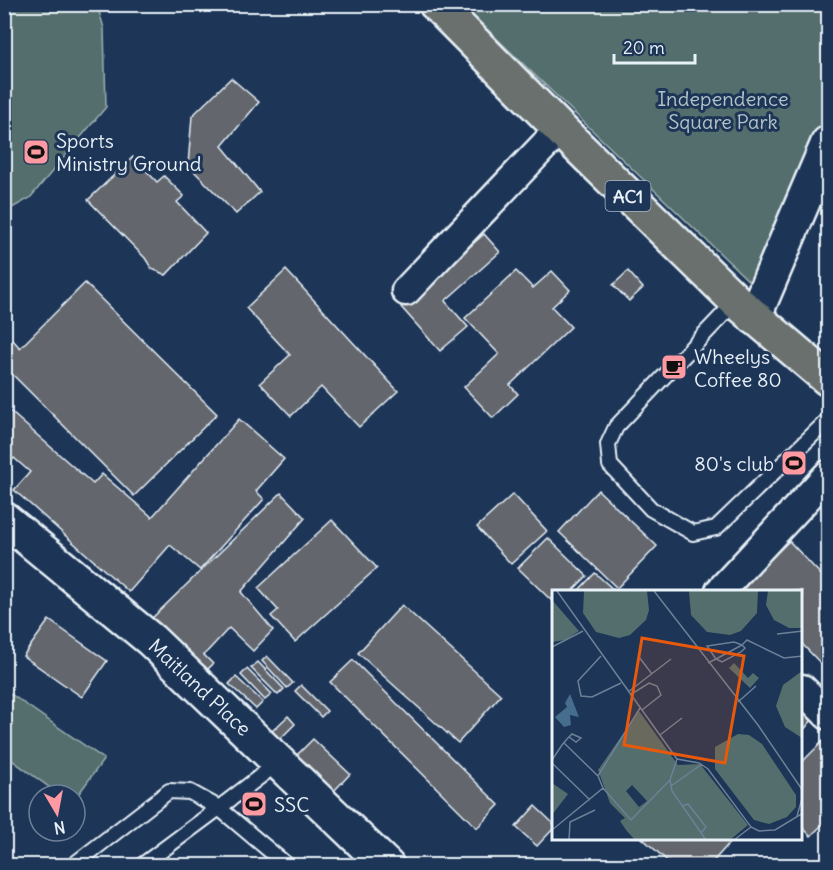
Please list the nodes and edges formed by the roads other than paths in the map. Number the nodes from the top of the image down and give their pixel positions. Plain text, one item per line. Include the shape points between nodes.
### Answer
1 (435, 4) edge
2 (560, 129) junction
3 (828, 143) edge
4 (406, 291) dead end
5 (745, 309) junction
6 (828, 380) edge
7 (828, 420) edge
8 (828, 475) edge
9 (4, 519) edge
10 (721, 590) edge
11 (803, 691) edge
12 (828, 715) edge
13 (279, 762) junction
14 (219, 807) junction
15 (380, 864) edge
16 (72, 866) edge
17 (141, 866) edge
18 (288, 866) edge

1 - 2 main road, AC1
2 - 4 street
2 - 5 main road, AC1
3 - 5 main road
5 - 6 main road, AC1
5 - 7 lane via 616,428 608,444 610,465 651,509 693,534 716,528
8 - 10 street
9 - 13 main road, Maitland Place via 151,640
11 - 12 street
13 - 14 lane
13 - 15 main road, Maitland Place
14 - 16 lane via 190,792 169,791
14 - 17 lane
14 - 18 lane

